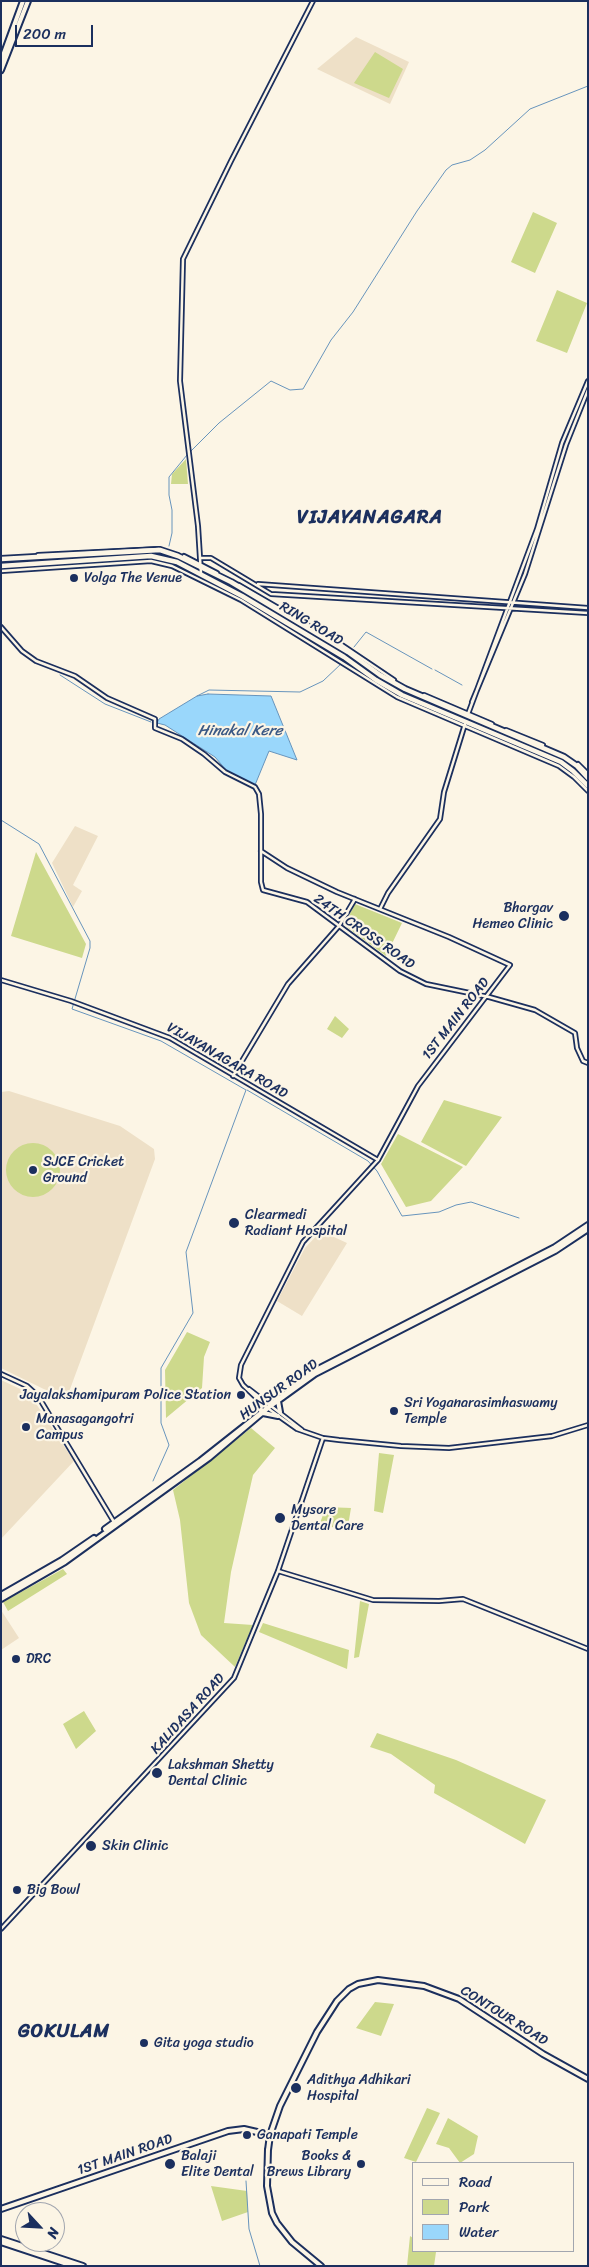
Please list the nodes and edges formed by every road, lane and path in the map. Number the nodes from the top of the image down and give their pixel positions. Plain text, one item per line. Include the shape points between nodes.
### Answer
1 (23, 1) edge
2 (28, 1) edge
3 (314, 1) edge
4 (1, 61) edge
5 (1, 70) edge
6 (588, 382) edge
7 (588, 390) edge
8 (1, 558) edge
9 (200, 558) junction
10 (199, 565) junction
11 (1, 566) edge
12 (1, 571) edge
13 (201, 574) junction
14 (257, 584) junction
15 (342, 590) junction
16 (344, 598) junction
17 (512, 601) junction
18 (570, 606) junction
19 (510, 608) junction
20 (588, 608) edge
21 (569, 612) junction
22 (588, 613) edge
23 (1, 627) edge
24 (468, 714) junction
25 (465, 723) junction
26 (588, 774) edge
27 (588, 778) edge
28 (588, 786) edge
29 (588, 791) edge
30 (261, 851) junction
31 (355, 899) junction
32 (380, 908) junction
33 (338, 926) junction
34 (1, 980) edge
35 (489, 997) junction
36 (588, 1063) edge
37 (233, 1076) junction
38 (378, 1160) junction
39 (588, 1227) edge
40 (1, 1374) edge
41 (260, 1400) junction
42 (278, 1401) junction
43 (269, 1406) junction
44 (262, 1412) junction
45 (279, 1414) junction
46 (588, 1425) edge
47 (325, 1438) junction
48 (115, 1524) junction
49 (278, 1571) junction
50 (1, 1595) edge
51 (1, 1599) edge
52 (588, 1649) edge
53 (1, 1929) edge
54 (588, 2079) edge
55 (270, 2136) junction
56 (1, 2209) edge
57 (1, 2240) edge
58 (72, 2266) edge
59 (83, 2266) edge
60 (322, 2266) edge

1 - 4 main road
2 - 5 main road
3 - 9 street via 183,259 180,381
6 - 17 street via 562,443
7 - 17 street via 566,445 525,574
8 - 10 highway, RING ROAD via 160,550
9 - 10 street
9 - 14 street via 211,558
10 - 13 street
10 - 24 highway, RING ROAD via 405,689
11 - 13 highway, RING ROAD via 151,556 177,562
12 - 25 street via 151,561 172,566 241,600 397,697
13 - 25 highway, RING ROAD via 344,657 402,695
14 - 15 street
14 - 16 street via 271,594
15 - 16 street
15 - 17 street
16 - 19 street
17 - 18 street
17 - 19 street
18 - 20 street
18 - 21 street
19 - 21 street
19 - 24 street
21 - 22 street
23 - 30 street via 22,651 36,661 75,676 107,698 155,719 155,728 182,739 225,772 255,787 261,814
24 - 25 street
24 - 26 street via 562,754
24 - 27 highway, RING ROAD via 564,757
25 - 28 highway, RING ROAD via 561,762
25 - 29 street via 559,766
25 - 32 street via 444,792 440,819
30 - 31 street via 287,868
30 - 33 street, 24TH CROSS ROAD via 263,890 307,902
31 - 32 street
31 - 33 street
32 - 35 street, 1ST MAIN ROAD via 510,965
33 - 35 street, 24TH CROSS ROAD via 419,981
33 - 37 street via 288,984
34 - 37 street, VIJAYANAGARA ROAD via 71,1001 170,1038
35 - 36 street, 24TH CROSS ROAD via 535,1010 575,1033 577,1048 583,1061
35 - 38 street, 1ST MAIN ROAD via 418,1086
37 - 38 street, VIJAYANAGARA ROAD
38 - 41 street, 1ST MAIN ROAD via 297,1252 241,1365 239,1378
39 - 42 main road, HUNSUR ROAD via 555,1251 315,1374
39 - 43 main road via 314,1371
40 - 48 street via 27,1386 38,1396
41 - 43 main road
41 - 43 street
41 - 44 main road
42 - 43 main road, HUNSUR ROAD
42 - 45 main road
43 - 44 main road, HUNSUR ROAD
43 - 45 street
44 - 45 main road
44 - 48 main road, HUNSUR ROAD via 209,1458
45 - 47 street via 302,1430
46 - 47 street via 552,1436 449,1448
47 - 49 street, KALIDASA ROAD
48 - 50 main road via 62,1560
48 - 51 main road, HUNSUR ROAD via 65,1562
49 - 52 street via 373,1600 463,1599
49 - 53 street, KALIDASA ROAD via 234,1678
54 - 55 main road, CONTOUR ROAD via 459,1999 424,1986 378,1980 358,1984 337,2002 291,2080
55 - 56 main road, 1ST MAIN ROAD via 244,2129 228,2132
55 - 60 main road, CONTOUR ROAD via 267,2186 274,2218 292,2242
57 - 58 main road
57 - 59 main road

